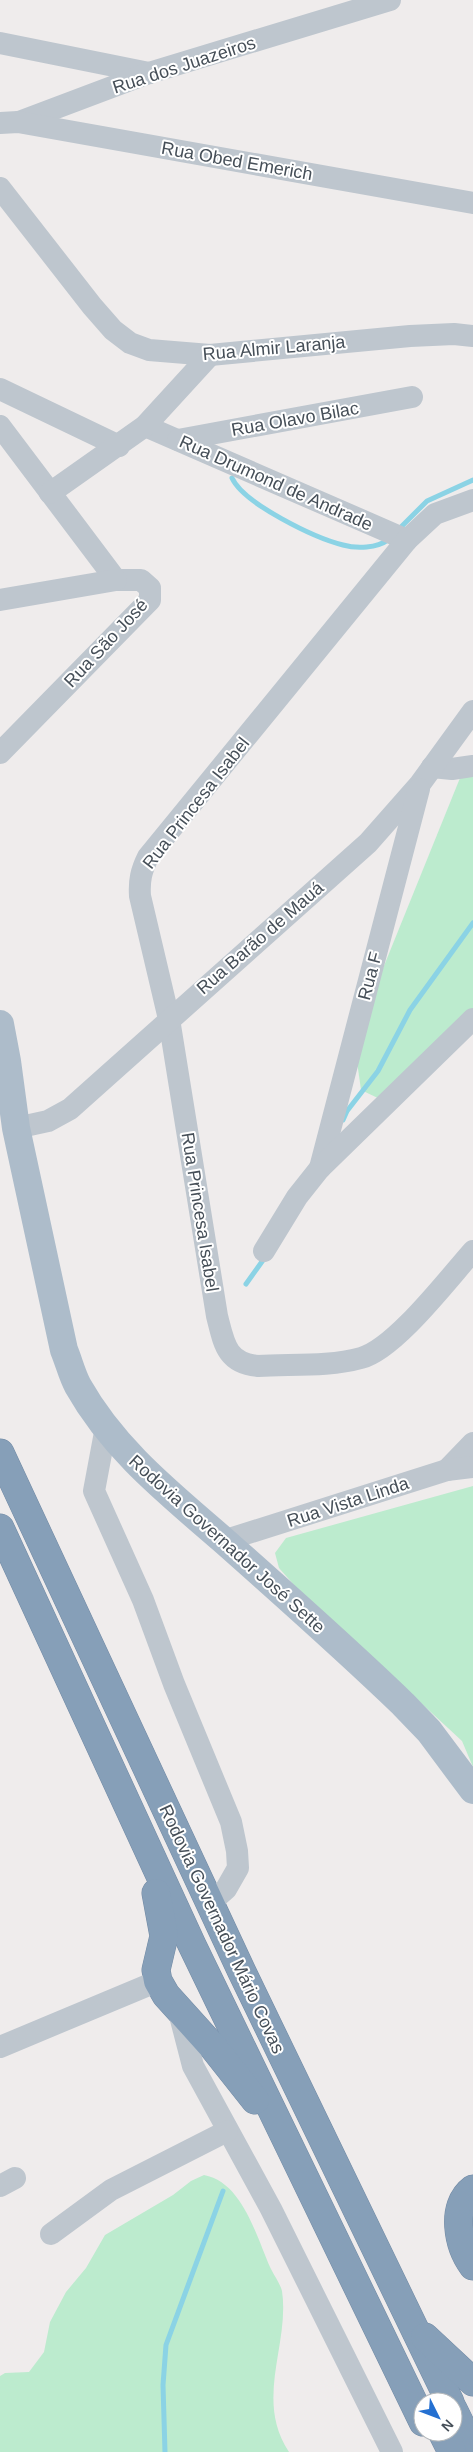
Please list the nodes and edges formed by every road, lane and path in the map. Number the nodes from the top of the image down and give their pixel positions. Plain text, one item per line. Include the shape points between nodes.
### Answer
1 (390, 0) edge
2 (355, 6) edge
3 (0, 44) edge
4 (149, 73) junction
5 (9, 123) edge
6 (0, 188) edge
7 (473, 203) edge
8 (473, 336) edge
9 (210, 356) junction
10 (0, 389) edge
11 (412, 397) dead end
12 (0, 426) edge
13 (145, 426) junction
14 (178, 440) junction
15 (118, 446) junction
16 (50, 494) junction
17 (473, 500) edge
18 (407, 540) junction
19 (116, 580) junction
20 (0, 600) edge
21 (473, 711) edge
22 (0, 753) edge
23 (473, 766) edge
24 (426, 775) junction
25 (169, 1019) junction
26 (473, 1019) edge
27 (0, 1024) edge
28 (16, 1128) junction
29 (320, 1168) junction
30 (264, 1251) dead end
31 (473, 1251) edge
32 (106, 1427) junction
33 (473, 1443) edge
34 (0, 1453) edge
35 (473, 1467) edge
36 (447, 1470) junction
37 (0, 1528) edge
38 (223, 1541) junction
39 (473, 1790) edge
40 (132, 1818) junction
41 (210, 1903) junction
42 (192, 1944) junction
43 (159, 1968) junction
44 (242, 1972) junction
45 (178, 2008) junction
46 (0, 2047) edge
47 (213, 2047) junction
48 (193, 2066) junction
49 (227, 2131) junction
50 (291, 2151) junction
51 (473, 2188) edge
52 (51, 2234) dead end
53 (473, 2266) edge
54 (352, 2276) junction
55 (414, 2327) junction
56 (470, 2376) edge
57 (422, 2392) edge
58 (445, 2392) edge
59 (413, 2401) edge
60 (463, 2430) edge
61 (473, 2450) edge
62 (392, 2452) edge

1 - 2 street, Rua dos Juazeiros
2 - 4 street, Rua dos Juazeiros
3 - 4 street
4 - 5 street, Rua dos Juazeiros
5 - 7 street, Rua Obed Emerich
6 - 9 street, Rua Almir Laranja via 113,330 130,343 149,350
8 - 9 street, Rua Almir Laranja via 410,336
9 - 13 street
10 - 15 street
11 - 14 street, Rua Olavo Bilac
12 - 16 street, Rua São José
13 - 14 street, Rua Drumond de Andrade
13 - 15 street
14 - 18 street, Rua Drumond de Andrade
15 - 16 street
16 - 19 street, Rua São José
17 - 18 street, Rua Princesa Isabel via 435,514
18 - 25 street, Rua Princesa Isabel via 142,869 140,896
19 - 20 street
19 - 22 street, Rua São José via 146,582 150,588 150,600
21 - 24 street, Rua Barão de Mauá
23 - 24 street
24 - 25 street, Rua Barão de Mauá via 368,843
24 - 29 street, Rua F
25 - 28 street, Rua Barão de Mauá via 70,1109 48,1121
25 - 31 street, Rua Princesa Isabel via 217,1316 230,1354 246,1365 362,1358 380,1350 398,1334
26 - 29 street
27 - 28 main road, Rodovia Governador José Sette
28 - 32 main road, Rodovia Governador José Sette via 64,1350 78,1384
29 - 30 street via 297,1197
32 - 38 main road, Rodovia Governador José Sette via 154,1481
32 - 41 street via 94,1491 143,1600 231,1822 238,1868 226,1889
33 - 36 street
34 - 41 highway, Rodovia Governador Mário Covas
35 - 36 street, Rua Vista Linda
36 - 38 street, Rua Vista Linda
37 - 40 highway, Rodovia Governador Mário Covas
38 - 39 main road, Rodovia Governador José Sette via 403,1704 429,1731
40 - 42 highway, Rodovia Governador Mário Covas
40 - 43 highway via 160,1907 164,1936
41 - 44 highway, Rodovia Governador Mário Covas
42 - 43 highway via 177,1943 165,1950
42 - 44 highway via 209,1948
42 - 50 highway, Rodovia Governador Mário Covas
43 - 45 highway
43 - 46 street
44 - 55 highway, Rodovia Governador Mário Covas
45 - 47 highway
45 - 48 street
47 - 48 street
47 - 50 highway via 259,2104
48 - 49 street
49 - 52 street via 111,2190
49 - 62 street via 271,2209
50 - 54 highway, Rodovia Governador Mário Covas
51 - 53 highway via 459,2213 458,2232
54 - 57 highway via 372,2294
54 - 59 highway, Rodovia Governador Mário Covas
55 - 56 highway
55 - 58 highway, Rodovia Governador Mário Covas
60 - 61 highway

